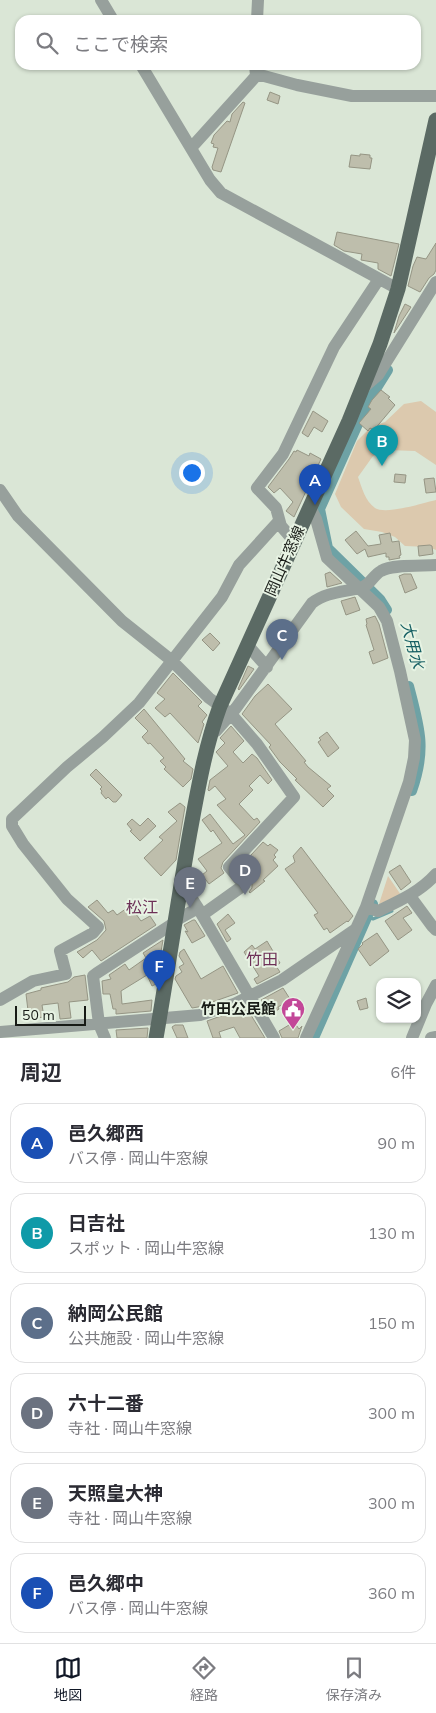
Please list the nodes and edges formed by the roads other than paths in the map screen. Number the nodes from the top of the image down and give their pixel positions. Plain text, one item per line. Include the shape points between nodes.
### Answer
1 (101, 0) edge
2 (258, 0) edge
3 (110, 15) edge
4 (257, 15) edge
5 (143, 70) edge
6 (256, 70) edge
7 (436, 96) edge
8 (436, 120) edge
9 (192, 148) junction
10 (379, 279) junction
11 (436, 282) edge
12 (398, 288) junction
13 (363, 388) junction
14 (0, 490) edge
15 (310, 507) junction
16 (279, 521) junction
17 (294, 541) junction
18 (436, 565) edge
19 (364, 586) junction
20 (246, 647) junction
21 (171, 660) junction
22 (267, 667) junction
23 (225, 710) junction
24 (436, 874) edge
25 (180, 889) junction
26 (410, 896) junction
27 (370, 908) junction
28 (200, 912) junction
29 (174, 924) junction
30 (356, 929) junction
31 (436, 930) edge
32 (436, 985) edge
33 (250, 996) junction
34 (0, 1000) edge
35 (159, 1019) junction
36 (99, 1024) junction
37 (0, 1032) edge
38 (436, 1037) edge
39 (105, 1038) edge
40 (156, 1038) edge
41 (274, 1038) edge
42 (306, 1038) edge
43 (412, 1038) edge
44 (431, 1038) edge

1 - 3 street
2 - 4 street
5 - 9 street
6 - 7 street via 264,76 297,85 352,96
6 - 9 street
8 - 12 main road, 岡山牛窓線
9 - 10 street via 221,193
10 - 12 street
10 - 16 street via 334,347 283,454 257,488 276,508
11 - 13 street via 378,375
12 - 13 main road, 岡山牛窓線
13 - 15 main road, 岡山牛窓線
14 - 21 street via 18,516 122,621
15 - 17 main road, 岡山牛窓線
15 - 19 street via 327,558
16 - 17 street
16 - 21 street via 238,565 222,597
17 - 20 main road, 岡山牛窓線
18 - 19 street via 390,568 380,571
19 - 22 street via 326,595 312,603
19 - 27 street via 386,621 419,739
20 - 22 street
20 - 23 main road, 岡山牛窓線
21 - 23 street
21 - 34 street via 139,703 12,819 12,826 23,844 67,899 98,927 60,951 66,974 33,981
22 - 23 street
23 - 25 main road, 岡山牛窓線 via 210,733
23 - 28 street via 258,744 294,797 229,867 244,886
24 - 26 street
25 - 28 street via 187,891
25 - 29 main road, 岡山牛窓線
26 - 27 street via 378,911
26 - 31 street
27 - 30 street
28 - 29 street via 180,918
28 - 33 street
29 - 35 main road, 岡山牛窓線
29 - 36 street via 93,976
30 - 33 street via 282,980
30 - 42 street
32 - 43 street
33 - 35 street via 200,1015
33 - 41 street
35 - 36 street
35 - 40 main road, 岡山牛窓線
36 - 37 street
36 - 39 street
38 - 44 street

